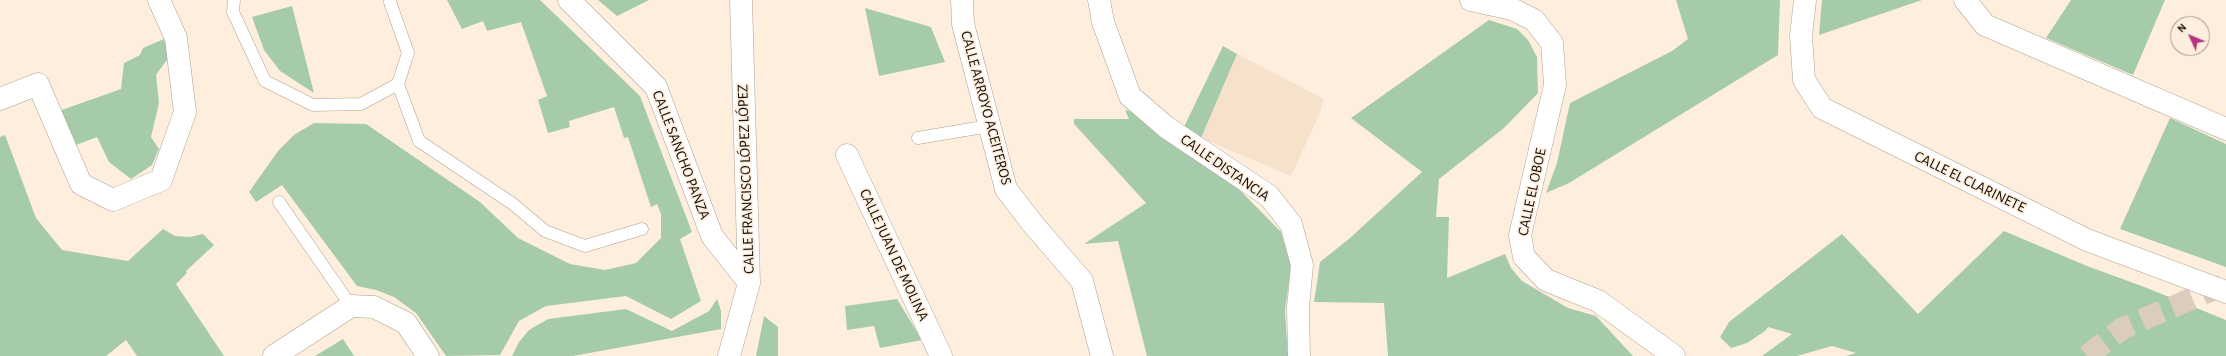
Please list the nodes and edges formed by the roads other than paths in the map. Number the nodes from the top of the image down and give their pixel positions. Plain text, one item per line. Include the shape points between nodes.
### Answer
1 (159, 0) edge
2 (234, 0) edge
3 (569, 0) edge
4 (741, 0) edge
5 (962, 0) edge
6 (1099, 0) edge
7 (1471, 0) edge
8 (1805, 0) edge
9 (1965, 0) edge
10 (390, 2) dead end
11 (398, 84) junction
12 (0, 99) edge
13 (989, 126) junction
14 (2226, 129) edge
15 (918, 138) dead end
16 (848, 155) dead end
17 (279, 202) dead end
18 (642, 229) dead end
19 (749, 283) junction
20 (2226, 292) edge
21 (351, 306) junction
22 (274, 356) edge
23 (428, 356) edge
24 (729, 356) edge
25 (941, 356) edge
26 (1102, 356) edge
27 (1299, 356) edge
28 (1674, 356) edge

1 - 12 street via 176,38 185,112 161,180 113,200 81,184 38,84
2 - 11 lane via 233,12 265,81 313,105 361,104
3 - 19 street, CALLE SANCHO PANZA via 656,87 712,236
4 - 19 street, CALLE FRANCISCO LÓPEZ LÓPEZ
5 - 13 street, CALLE ARROYO ACEITEROS via 963,24
6 - 27 street, CALLE DISTANCIA via 1103,22 1130,96 1166,127 1269,196 1291,224 1302,265 1298,308
7 - 28 street, CALLE EL OBOE via 1512,9 1534,20 1552,43 1555,85 1520,235 1524,257 1546,280 1598,301
8 - 20 street, CALLE EL CLARINETE via 1801,36 1804,80 1822,108 2087,240
9 - 14 street via 1985,26
10 - 11 lane via 408,54
11 - 18 lane via 419,141 513,204 545,231 585,246
13 - 15 lane
13 - 26 street, CALLE ARROYO ACEITEROS via 1006,189 1082,281
16 - 25 street, CALLE JUAN DE MOLINA
17 - 21 lane
19 - 24 street, CALLE FRANCISCO LÓPEZ LÓPEZ
21 - 22 street
21 - 23 street via 374,306 406,323

